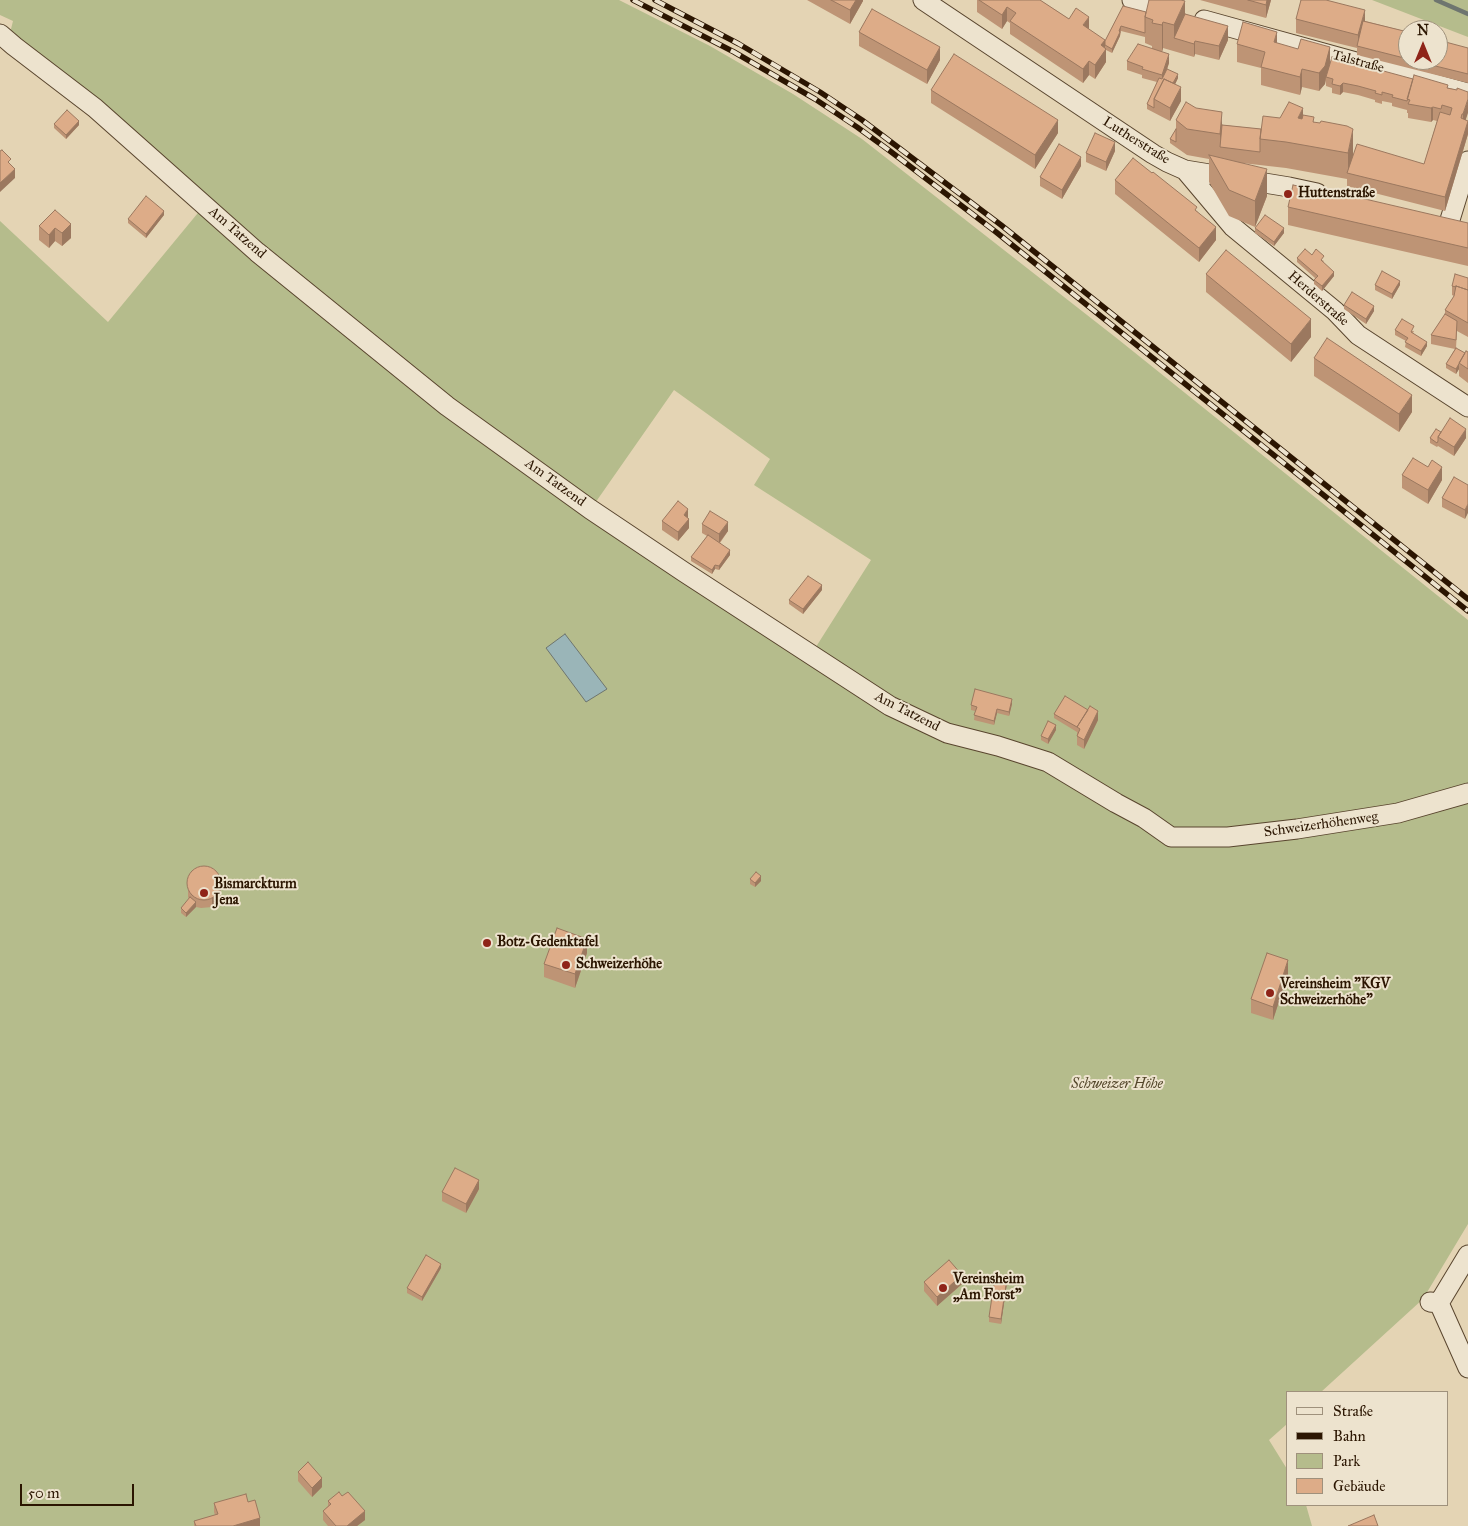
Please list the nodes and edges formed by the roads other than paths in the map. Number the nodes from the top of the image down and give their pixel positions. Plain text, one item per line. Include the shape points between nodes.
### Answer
1 (923, 0) edge
2 (1132, 0) edge
3 (0, 34) edge
4 (1468, 93) edge
5 (1468, 162) edge
6 (1185, 170) junction
7 (1336, 197) edge
8 (1430, 219) edge
9 (1449, 223) junction
10 (1468, 227) edge
11 (1468, 407) edge
12 (1468, 794) edge
13 (1171, 836) joint
14 (1468, 1255) edge
15 (1468, 1368) edge

1 - 6 street, Lutherstraße via 1153,154
2 - 4 street, Talstraße
3 - 13 street, Am Tatzend via 95,108 257,252 447,406 590,509 890,706 947,732 1048,762
5 - 9 street
6 - 7 street, Lutherstraße
6 - 11 street, Herderstraße via 1233,227 1335,311 1358,335
8 - 9 street
9 - 10 street
12 - 13 street, Schweizerhöhenweg via 1398,813 1297,830 1228,837
14 - 15 street via 1434,1302

